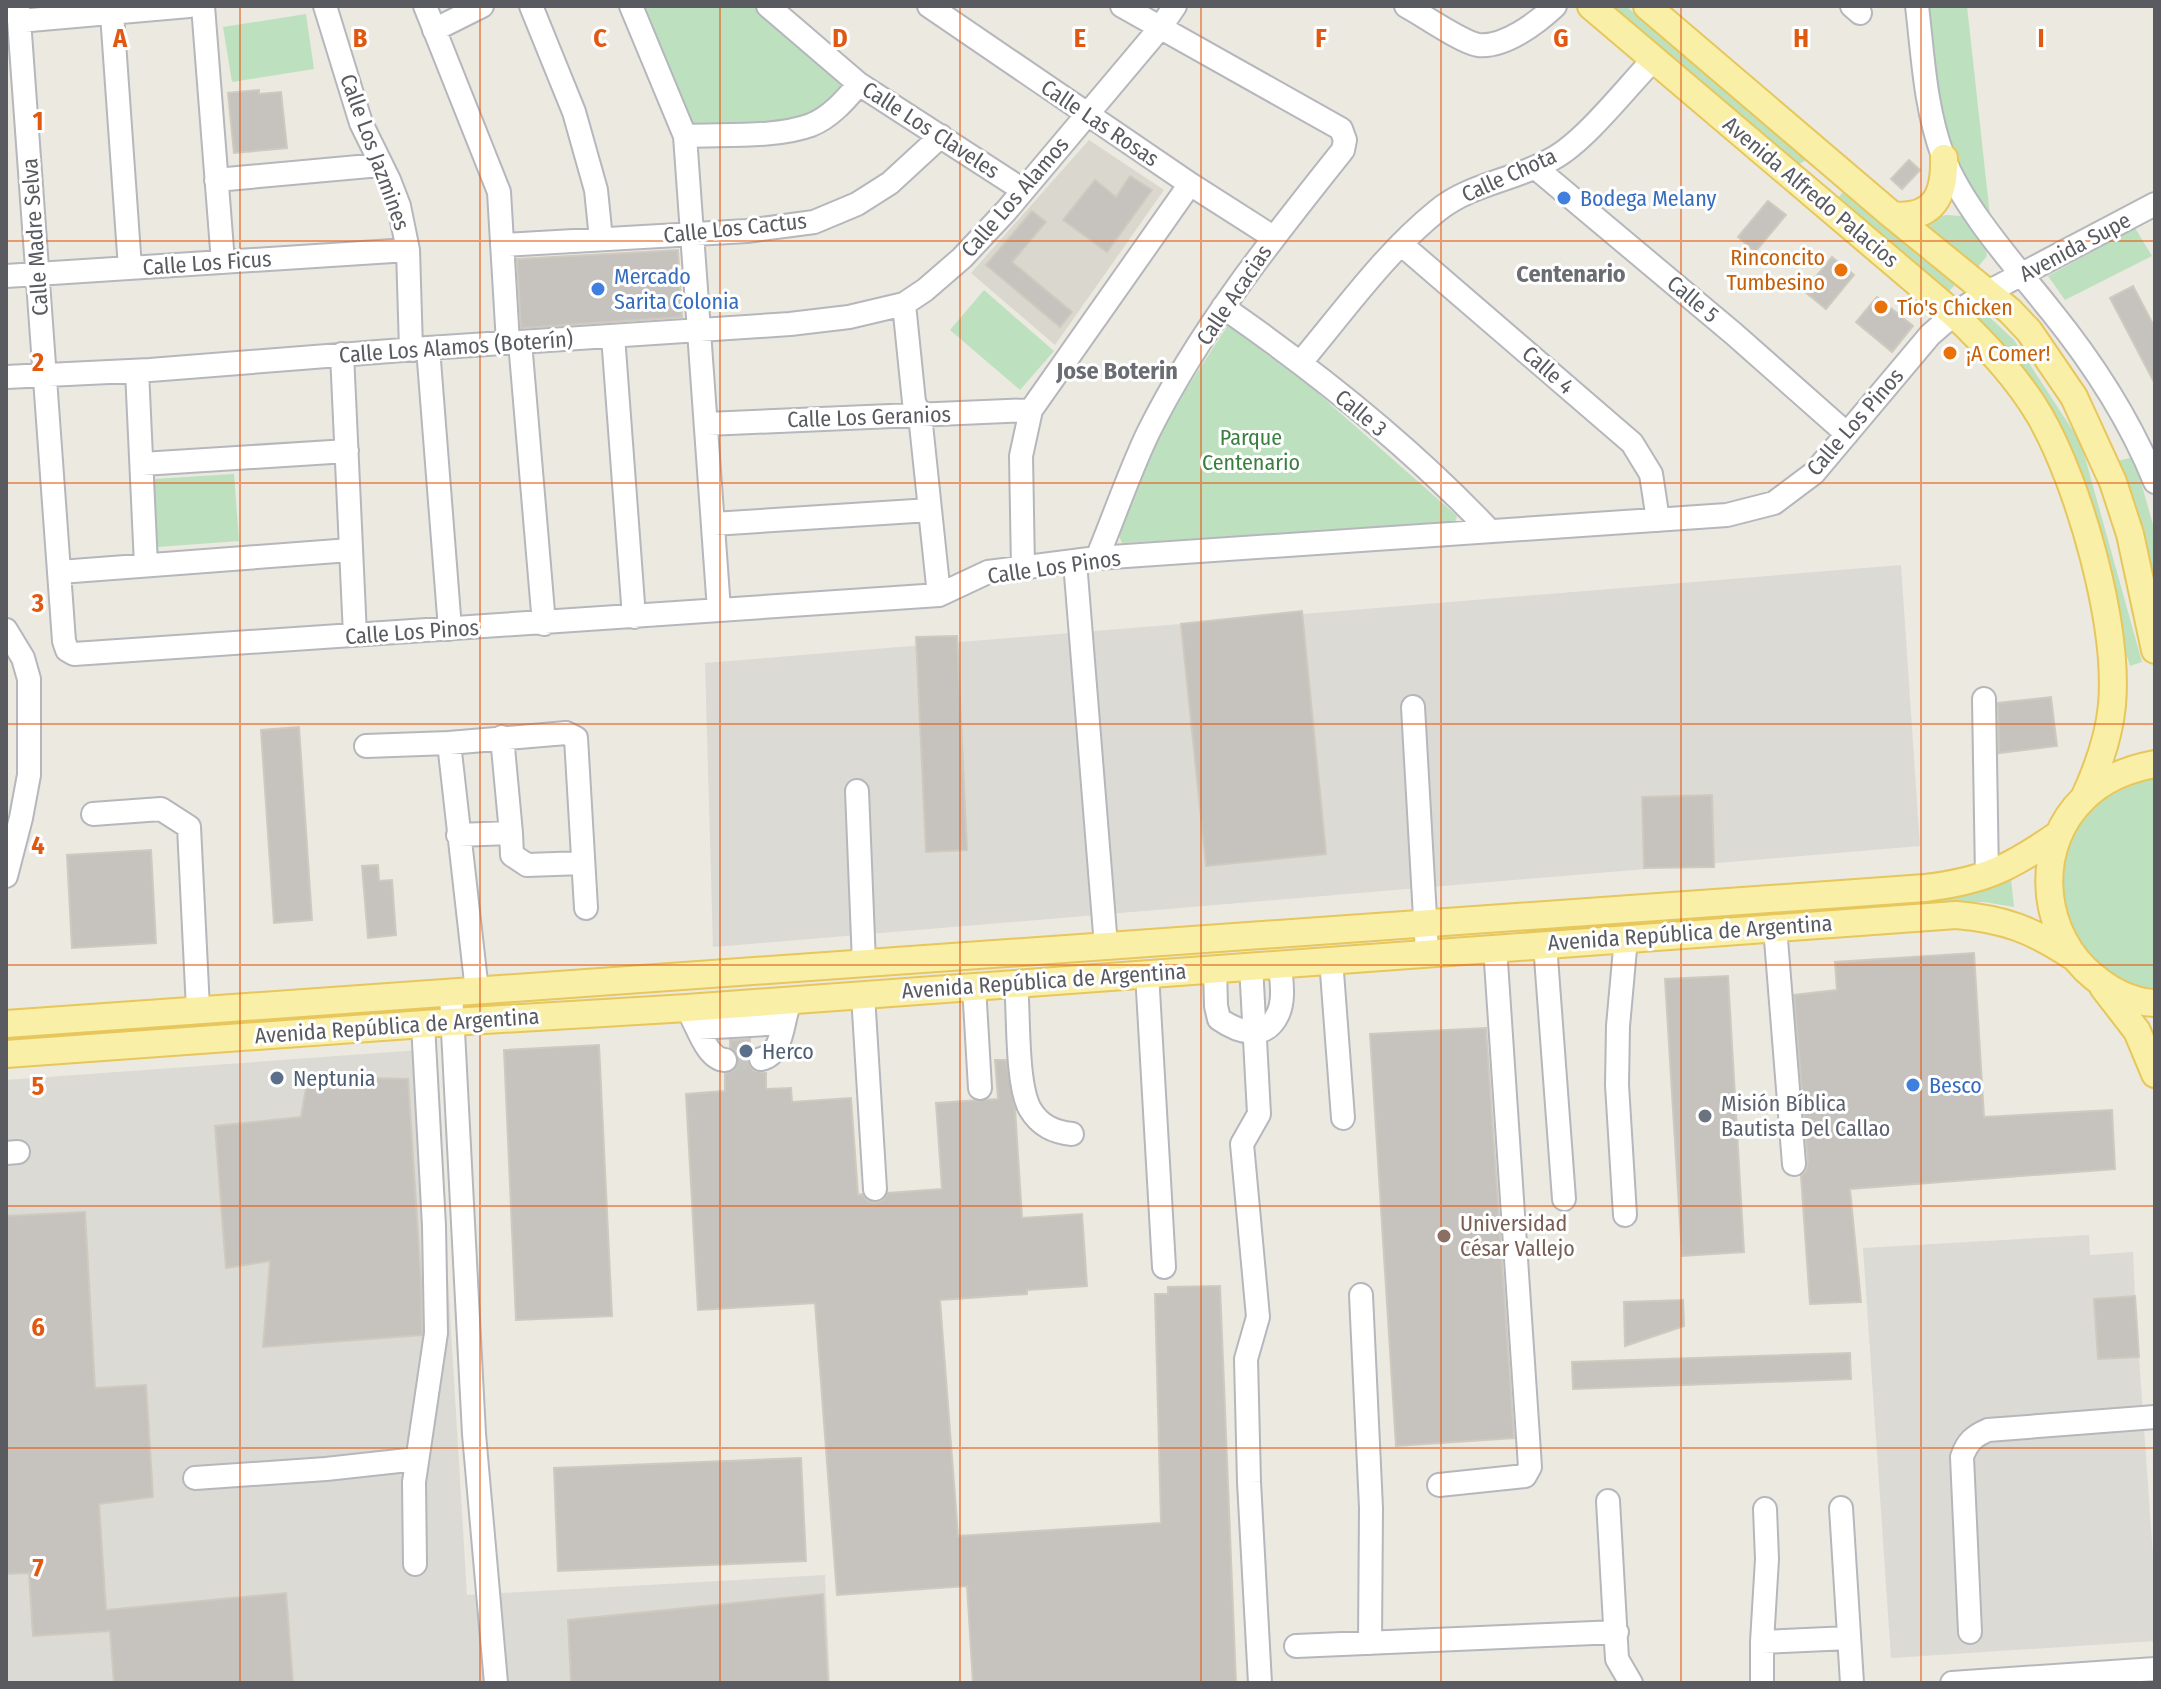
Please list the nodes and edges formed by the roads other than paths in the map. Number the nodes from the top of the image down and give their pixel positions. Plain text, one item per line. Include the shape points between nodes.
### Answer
1 (189, 6) edge
2 (203, 6) edge
3 (325, 6) edge
4 (425, 6) edge
5 (482, 6) edge
6 (531, 6) edge
7 (631, 6) edge
8 (768, 6) edge
9 (929, 6) edge
10 (1122, 6) edge
11 (1175, 6) edge
12 (1406, 6) edge
13 (1555, 6) edge
14 (1591, 6) edge
15 (1647, 6) edge
16 (1917, 6) edge
17 (19, 14) edge
18 (112, 14) junction
19 (1160, 28) junction
20 (434, 30) junction
21 (1654, 59) junction
22 (859, 84) junction
23 (1087, 114) junction
24 (685, 136) junction
25 (941, 136) junction
26 (1944, 158) junction
27 (380, 165) junction
28 (1834, 166) junction
29 (1536, 168) junction
30 (216, 180) junction
31 (1190, 184) junction
32 (1023, 190) junction
33 (1810, 192) junction
34 (2155, 204) edge
35 (1892, 215) junction
36 (693, 234) junction
37 (1273, 237) junction
38 (601, 239) junction
39 (1401, 244) junction
40 (502, 245) junction
41 (408, 250) junction
42 (223, 262) junction
43 (130, 268) junction
44 (37, 274) junction
45 (2022, 274) junction
46 (6, 276) edge
47 (1988, 292) junction
48 (904, 304) junction
49 (1223, 307) junction
50 (1954, 314) junction
51 (700, 330) junction
52 (613, 336) junction
53 (514, 342) junction
54 (420, 348) junction
55 (342, 354) junction
56 (1301, 362) junction
57 (137, 371) junction
58 (45, 374) junction
59 (6, 377) edge
60 (1031, 410) junction
61 (920, 415) junction
62 (707, 424) junction
63 (1847, 434) junction
64 (347, 451) junction
65 (142, 464) junction
66 (2155, 482) edge
67 (930, 510) junction
68 (1658, 520) junction
69 (713, 524) junction
70 (1489, 530) junction
71 (350, 550) junction
72 (1097, 558) junction
73 (1075, 562) junction
74 (146, 565) junction
75 (1023, 568) junction
76 (60, 572) junction
77 (939, 595) junction
78 (719, 610) junction
79 (634, 617) junction
80 (544, 624) junction
81 (450, 629) junction
82 (6, 630) edge
83 (355, 635) junction
84 (2155, 650) edge
85 (74, 654) joint
86 (1984, 699) dead end
87 (1413, 707) dead end
88 (502, 737) junction
89 (449, 743) junction
90 (366, 746) dead end
91 (2155, 764) edge
92 (857, 791) dead end
93 (2084, 798) junction
94 (93, 814) dead end
95 (511, 833) junction
96 (2059, 834) junction
97 (458, 835) junction
98 (583, 863) junction
99 (6, 876) edge
100 (1987, 876) junction
101 (1875, 891) junction
102 (1718, 902) junction
103 (586, 908) dead end
104 (1520, 916) junction
105 (1878, 919) junction
106 (1425, 923) junction
107 (1775, 927) junction
108 (1720, 931) junction
109 (1626, 938) junction
110 (1521, 945) junction
111 (1106, 946) junction
112 (1427, 952) junction
113 (2072, 956) junction
114 (1331, 959) junction
115 (864, 963) junction
116 (1280, 964) junction
117 (1251, 965) junction
118 (1215, 968) junction
119 (1147, 973) junction
120 (2098, 982) junction
121 (1016, 983) junction
122 (974, 986) junction
123 (464, 992) junction
124 (863, 995) junction
125 (2155, 1003) edge
126 (187, 1011) junction
127 (787, 1012) junction
128 (692, 1018) junction
129 (452, 1022) junction
130 (6, 1024) edge
131 (423, 1024) junction
132 (1256, 1032) junction
133 (178, 1041) junction
134 (6, 1054) edge
135 (761, 1059) dead end
136 (725, 1060) dead end
137 (2155, 1074) edge
138 (980, 1088) dead end
139 (1343, 1118) dead end
140 (1072, 1134) dead end
141 (1794, 1164) dead end
142 (875, 1189) dead end
143 (1564, 1199) dead end
144 (1625, 1215) dead end
145 (1164, 1267) dead end
146 (1361, 1295) dead end
147 (2155, 1417) edge
148 (417, 1459) junction
149 (195, 1478) dead end
150 (1439, 1485) dead end
151 (1608, 1501) dead end
152 (1841, 1508) dead end
153 (1765, 1509) dead end
154 (415, 1564) dead end
155 (1617, 1632) junction
156 (1970, 1632) dead end
157 (1849, 1638) junction
158 (1762, 1642) junction
159 (1370, 1643) junction
160 (1296, 1646) dead end
161 (2155, 1669) edge
162 (496, 1683) edge
163 (1260, 1683) edge
164 (1631, 1683) edge
165 (1762, 1683) edge
166 (1852, 1683) edge
167 (1952, 1683) edge

1 - 18 street
2 - 30 street
3 - 27 street, Calle Los Jazmines via 361,123
4 - 20 street
5 - 20 street
6 - 38 street via 574,112 596,190
7 - 24 street
8 - 22 street, Calle Los Claveles
9 - 23 street, Calle Las Rosas
10 - 19 street
11 - 19 street, Calle Los Alamos
12 - 13 street via 1474,44 1488,45 1515,35
14 - 21 main road, Avenida Alfredo Palacios
15 - 28 main road, Avenida Alfredo Palacios
16 - 26 street via 1926,87
17 - 18 street
17 - 44 street, Calle Madre Selva
18 - 43 street
19 - 23 street, Calle Los Alamos
19 - 37 street, Calle Acacias via 1341,129 1343,150
20 - 40 street via 499,192
21 - 29 street, Calle Chota via 1578,139
21 - 33 main road, Avenida Alfredo Palacios
22 - 24 street via 812,125
22 - 25 street, Calle Los Claveles
23 - 31 street, Calle Las Rosas
23 - 32 street, Calle Los Alamos
24 - 36 street
25 - 32 street, Calle Los Claveles
25 - 36 street, Calle Los Cactus via 890,183 814,222
26 - 35 main road via 1943,186 1930,208
26 - 45 street via 1970,205
27 - 30 street
27 - 41 street, Calle Los Jazmines via 399,206
28 - 33 main road
28 - 35 main road, Avenida Alfredo Palacios
29 - 39 street, Calle Chota via 1460,195
29 - 63 street, Calle 5
30 - 42 street
31 - 37 street, Calle Las Rosas
31 - 60 street
32 - 48 street, Calle Los Alamos via 962,258
33 - 50 main road, Avenida Alfredo Palacios
34 - 45 street, Avenida Supe
35 - 47 main road, Avenida Alfredo Palacios
36 - 38 street, Calle Los Cactus
36 - 51 street
37 - 49 street, Calle Acacias
38 - 40 street, Calle Los Cactus
39 - 56 street, Calle Chota
39 - 68 street, Calle 4 via 1632,443 1651,474
40 - 53 street
41 - 42 street, Calle Los Ficus
41 - 54 street, Calle Los Jazmines
42 - 43 street, Calle Los Ficus
43 - 44 street, Calle Los Ficus
44 - 46 street, Calle Los Ficus
44 - 58 street, Calle Madre Selva
45 - 47 street, Avenida Supe
45 - 66 street via 2112,397
47 - 50 street, Avenida Supe
47 - 84 main road, Avenida Alfredo Palacios via 2052,362 2093,434 2130,534
48 - 51 street, Calle Los Alamos (Boterín) via 849,317
48 - 61 street via 914,402
49 - 56 street, Calle 3
49 - 72 street, Calle Acacias via 1148,433
50 - 63 street, Calle Los Pinos
50 - 93 main road, Avenida Alfredo Palacios via 2000,361 2040,416 2088,536 2110,646 2112,704 2102,753
51 - 52 street, Calle Los Alamos (Boterín)
51 - 62 street
52 - 53 street, Calle Los Alamos (Boterín)
52 - 79 street
53 - 54 street, Calle Los Alamos (Boterín)
53 - 80 street
54 - 55 street, Calle Los Alamos (Boterín)
54 - 81 street, Calle Los Jazmines
55 - 57 street, Calle Los Alamos (Boterín)
55 - 64 street
56 - 70 street, Calle 3 via 1445,484
57 - 58 street, Calle Los Alamos (Boterín)
57 - 65 street
58 - 59 street, Calle Los Alamos (Boterín)
58 - 76 street, Calle Madre Selva
60 - 61 street, Calle Los Geranios
60 - 75 street via 1021,456
61 - 62 street, Calle Los Geranios
61 - 67 street
62 - 69 street
63 - 68 street, Calle Los Pinos via 1814,473 1774,503 1727,515
64 - 65 street
64 - 71 street
65 - 74 street
67 - 69 street
67 - 77 street
68 - 70 street, Calle Los Pinos
69 - 78 street
70 - 72 street, Calle Los Pinos
71 - 74 street
71 - 83 street
72 - 73 street, Calle Los Pinos
73 - 75 street, Calle Los Pinos
73 - 111 street
74 - 76 street
75 - 77 street, Calle Los Pinos via 988,572
76 - 85 street, Calle Madre Selva via 64,641
77 - 78 street, Calle Los Pinos
78 - 79 street, Calle Los Pinos
79 - 80 street, Calle Los Pinos
80 - 81 street, Calle Los Pinos
81 - 83 street, Calle Los Pinos
82 - 99 street via 29,679 29,775
83 - 85 street, Calle Los Pinos
86 - 100 street
87 - 106 street
88 - 89 street
88 - 95 street
88 - 98 street via 566,733 576,738
89 - 90 street
89 - 97 street
91 - 93 main road via 2131,769
92 - 115 street
93 - 96 main road
94 - 126 street via 161,809 189,827
95 - 97 street
95 - 98 street via 512,855 527,865
96 - 100 main road, Avenida República de Argentina
96 - 113 main road via 2048,889 2060,935
97 - 123 street
98 - 103 street
100 - 101 main road, Avenida República de Argentina via 1950,885
101 - 102 main road, Avenida República de Argentina
101 - 105 main road
102 - 104 main road, Avenida República de Argentina
102 - 108 main road
104 - 106 main road, Avenida República de Argentina
104 - 110 main road
105 - 107 main road, Avenida República de Argentina
105 - 113 main road, Avenida República de Argentina via 1987,917 2038,934
106 - 111 main road, Avenida República de Argentina
106 - 112 street
107 - 108 main road, Avenida República de Argentina
107 - 141 street
108 - 109 main road, Avenida República de Argentina
109 - 110 main road, Avenida República de Argentina
109 - 144 street via 1617,1085
110 - 112 main road, Avenida República de Argentina
110 - 143 street
110 - 150 street via 1530,1467 1525,1476
111 - 115 main road, Avenida República de Argentina
112 - 114 main road, Avenida República de Argentina
113 - 120 main road
114 - 116 main road, Avenida República de Argentina
114 - 139 street
115 - 123 main road, Avenida República de Argentina
116 - 117 main road, Avenida República de Argentina
116 - 132 street via 1278,1015
117 - 118 main road, Avenida República de Argentina
117 - 132 street
118 - 119 main road, Avenida República de Argentina
118 - 132 street via 1219,1019 1236,1030
119 - 121 main road, Avenida República de Argentina
119 - 145 street
120 - 125 main road
120 - 137 main road via 2137,1031
121 - 122 main road, Avenida República de Argentina
121 - 140 street via 1030,1109 1054,1132
122 - 124 main road, Avenida República de Argentina
122 - 138 street
123 - 126 main road, Avenida República de Argentina
123 - 129 street
124 - 127 main road, Avenida República de Argentina
124 - 142 street
126 - 130 main road, Avenida República de Argentina
126 - 133 main road
127 - 128 main road, Avenida República de Argentina
127 - 135 street via 775,1051
128 - 129 main road, Avenida República de Argentina
128 - 136 street via 712,1054
129 - 131 main road, Avenida República de Argentina
129 - 162 street via 474,1434
131 - 133 main road, Avenida República de Argentina
131 - 148 street via 436,1333
132 - 163 street via 1259,1114 1242,1144 1258,1317 1246,1359
133 - 134 main road, Avenida República de Argentina
146 - 159 street via 1371,1508
147 - 156 street via 1988,1430 1967,1445 1962,1457
148 - 149 street
148 - 154 street
151 - 155 street
152 - 157 street
153 - 158 street
155 - 159 street
155 - 164 street via 1617,1659
157 - 158 street
157 - 166 street
158 - 165 street
159 - 160 street
161 - 167 street

